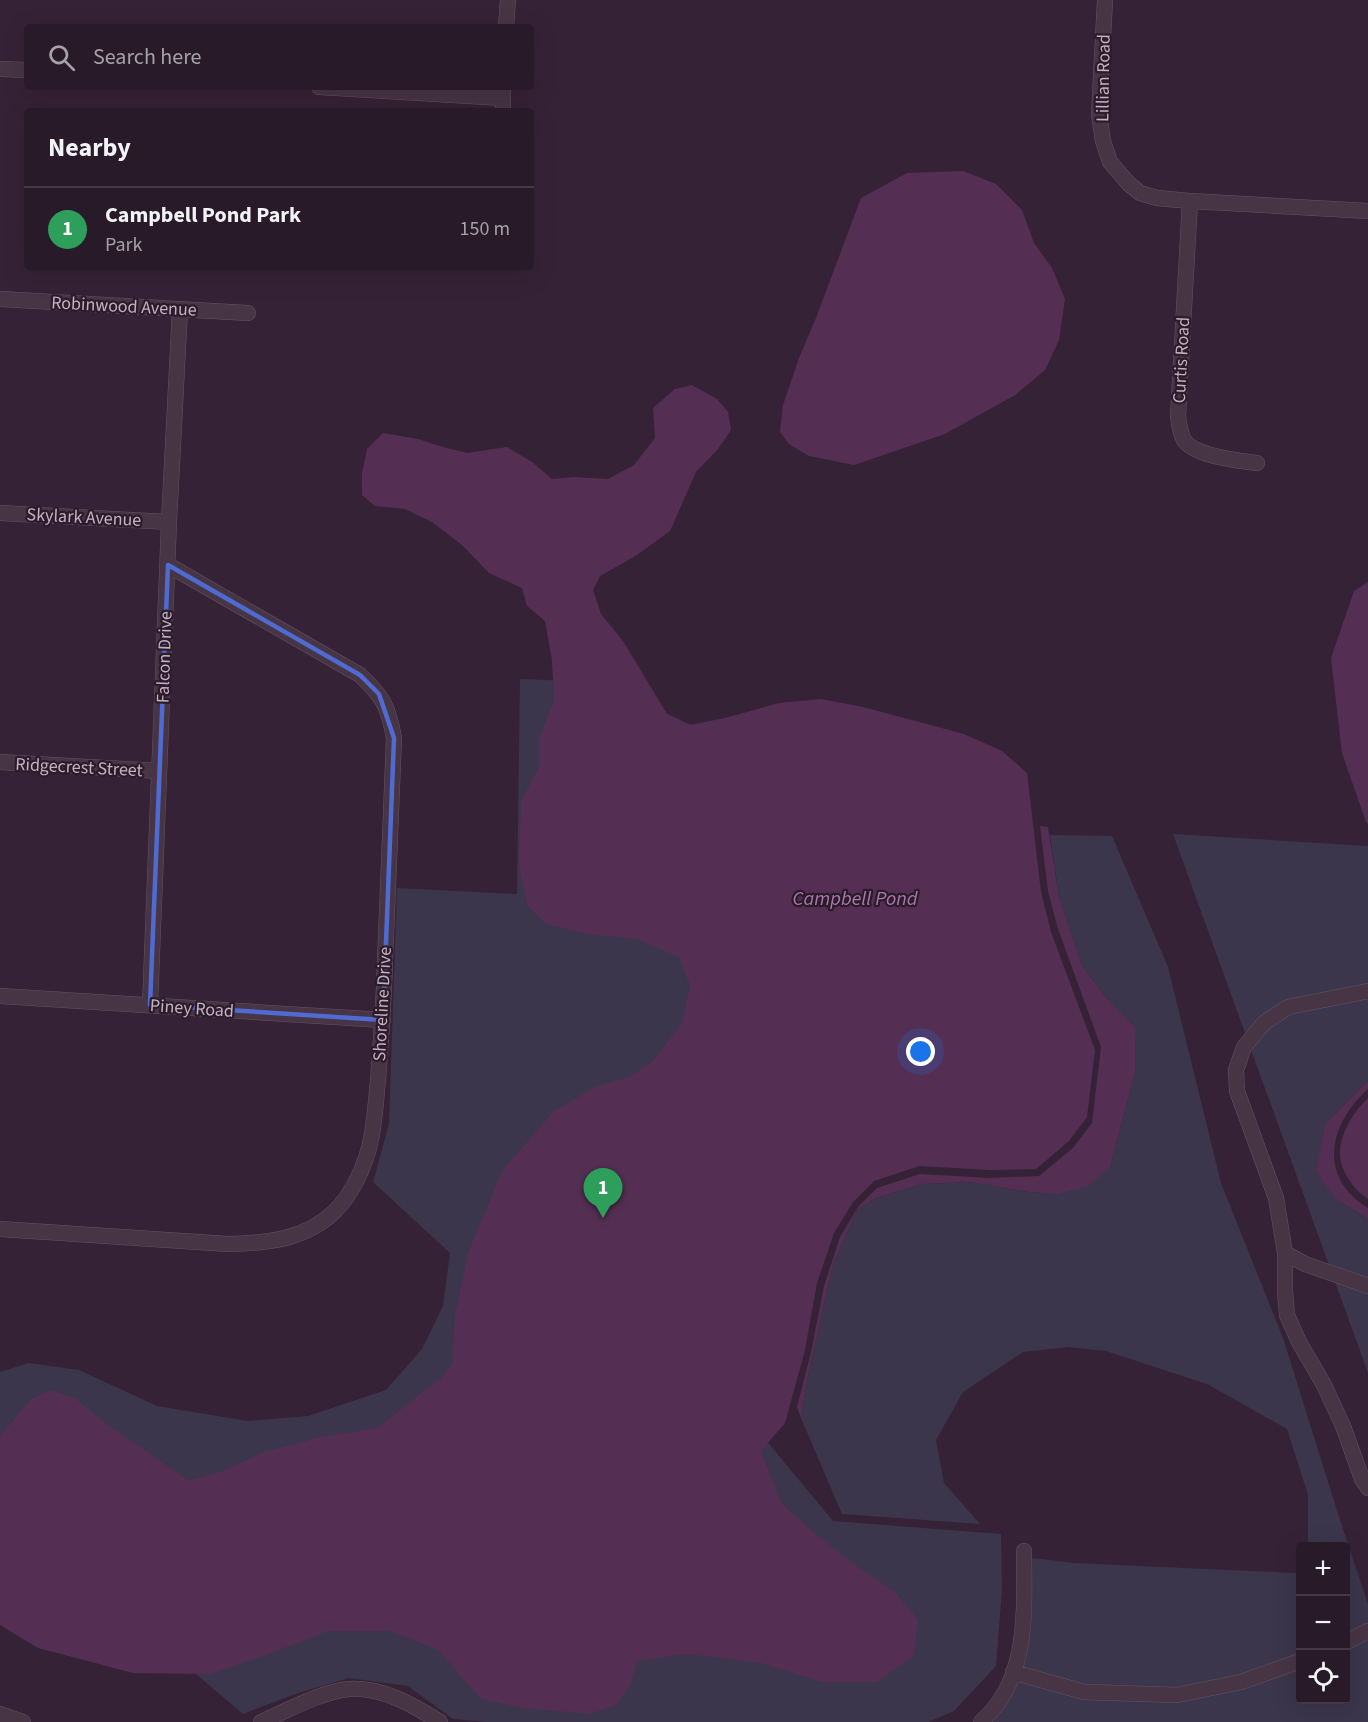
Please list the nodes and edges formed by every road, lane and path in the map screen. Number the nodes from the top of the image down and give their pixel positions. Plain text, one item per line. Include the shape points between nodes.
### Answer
1 (508, 0) edge
2 (1105, 0) edge
3 (506, 24) edge
4 (0, 69) edge
5 (24, 70) edge
6 (370, 90) edge
7 (503, 98) edge
8 (1190, 201) junction
9 (1368, 212) edge
10 (0, 299) edge
11 (180, 309) junction
12 (248, 313) dead end
13 (1257, 464) dead end
14 (0, 513) edge
15 (169, 522) junction
16 (168, 565) junction
17 (0, 762) edge
18 (159, 771) junction
19 (1368, 991) edge
20 (0, 996) edge
21 (150, 1005) junction
22 (383, 1020) junction
23 (0, 1229) edge
24 (1285, 1253) junction
25 (1368, 1286) edge
26 (1368, 1488) edge
27 (1024, 1551) dead end
28 (1368, 1631) edge
29 (1350, 1640) edge
30 (1296, 1661) edge
31 (1013, 1672) junction
32 (0, 1714) edge
33 (22, 1722) edge
34 (261, 1722) edge
35 (440, 1722) edge
36 (981, 1722) edge

1 - 3 street
2 - 8 street, Lillian Road via 1099,114 1110,162 1140,193
4 - 5 street
6 - 7 street
8 - 9 street
8 - 13 street, Curtis Road via 1180,426 1185,441 1200,452
10 - 11 street, Robinwood Avenue
11 - 12 street, Robinwood Avenue
11 - 15 street, Falcon Drive
14 - 15 street, Skylark Avenue
15 - 16 street, Falcon Drive
16 - 18 street, Falcon Drive
16 - 22 street, Shoreline Drive via 360,675 379,694 390,716 394,738
17 - 18 street, Ridgecrest Street
18 - 21 street, Falcon Drive
19 - 24 street via 1288,1007 1264,1023 1241,1055 1236,1091 1276,1198
20 - 21 street, Piney Road
21 - 22 street, Piney Road
22 - 23 street, Shoreline Drive via 366,1158 336,1210 304,1232 259,1244 228,1244
24 - 25 street
24 - 26 street via 1287,1315 1324,1385
27 - 31 street via 1022,1641
28 - 29 street
30 - 31 street via 1241,1682 1177,1695 1084,1692
31 - 36 street via 997,1705
32 - 33 street
34 - 35 street via 348,1689 372,1690 394,1697

